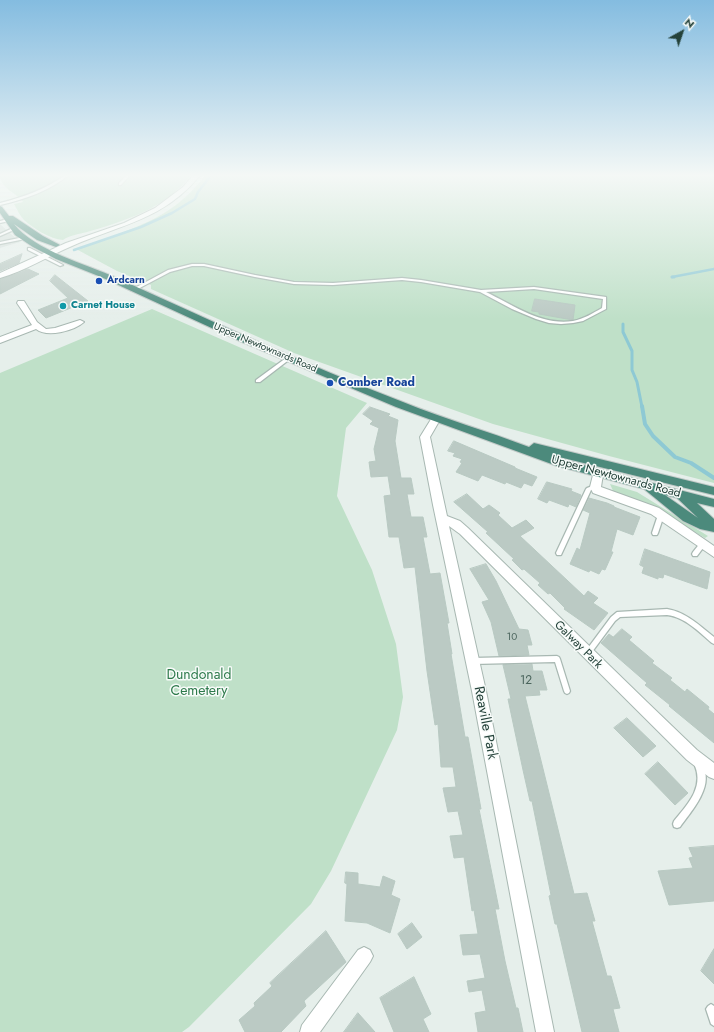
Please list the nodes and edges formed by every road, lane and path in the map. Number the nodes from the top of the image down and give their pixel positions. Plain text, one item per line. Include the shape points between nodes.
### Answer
1 (9, 222) edge
2 (17, 222) edge
3 (132, 222) edge
4 (14, 229) junction
5 (0, 235) edge
6 (24, 238) junction
7 (0, 243) edge
8 (29, 248) dead end
9 (61, 248) junction
10 (52, 253) junction
11 (44, 257) junction
12 (61, 265) dead end
13 (104, 275) junction
14 (0, 276) edge
15 (134, 290) junction
16 (481, 291) junction
17 (21, 303) dead end
18 (80, 322) dead end
19 (37, 326) junction
20 (0, 340) edge
21 (288, 359) junction
22 (258, 381) dead end
23 (436, 418) junction
24 (519, 447) junction
25 (598, 474) junction
26 (643, 485) junction
27 (595, 487) junction
28 (680, 488) junction
29 (714, 491) edge
30 (714, 503) edge
31 (714, 512) edge
32 (661, 515) junction
33 (442, 519) junction
34 (714, 522) edge
35 (714, 527) edge
36 (655, 533) dead end
37 (703, 544) junction
38 (714, 552) edge
39 (559, 553) dead end
40 (695, 554) dead end
41 (714, 641) edge
42 (587, 654) junction
43 (473, 661) junction
44 (567, 690) dead end
45 (692, 755) junction
46 (714, 772) edge
47 (677, 824) dead end
48 (364, 956) dead end
49 (711, 1010) dead end
50 (714, 1021) edge
51 (309, 1032) edge
52 (545, 1032) edge

1 - 4 highway, Upper Newtownards Road
2 - 9 highway, Upper Newtownards Road via 40,238
3 - 9 street
4 - 5 lane
4 - 6 highway, Upper Newtownards Road
6 - 7 lane
6 - 10 highway, Upper Newtownards Road
8 - 11 lane
9 - 10 street
9 - 13 highway, Upper Newtownards Road via 89,262
10 - 11 street
10 - 13 highway, Upper Newtownards Road
11 - 12 lane
11 - 14 street
13 - 15 highway, Upper Newtownards Road
15 - 16 lane via 169,271 192,265 204,265 294,283 333,284 402,279
15 - 21 highway, Upper Newtownards Road
16 - 16 lane via 534,288 605,298 604,309 572,322 543,320
17 - 19 street
18 - 19 street via 52,333 44,332
19 - 20 street
21 - 22 lane
21 - 23 highway, Upper Newtownards Road
23 - 24 highway, Upper Newtownards Road
23 - 33 street, Reaville Park via 425,437
24 - 25 highway, Upper Newtownards Road via 561,464
24 - 28 highway, Upper Newtownards Road via 540,448
25 - 26 highway, Upper Newtownards Road
25 - 27 street
26 - 28 highway, Upper Newtownards Road
26 - 35 highway via 703,526
27 - 32 street via 602,493 632,502
27 - 39 lane via 589,489
28 - 29 highway, Upper Newtownards Road
28 - 30 highway, Upper Newtownards Road
28 - 35 highway via 685,509
31 - 34 highway
32 - 36 lane
32 - 37 street
33 - 42 street, Galway Park via 456,524 464,531
33 - 43 street, Reaville Park
37 - 38 street
37 - 40 lane
41 - 42 lane via 691,622 674,613 619,614
42 - 45 street, Galway Park
43 - 44 lane via 557,659
43 - 52 street, Reaville Park
45 - 46 street, Galway Park
45 - 47 lane via 703,772 702,783
48 - 51 street
49 - 50 lane

